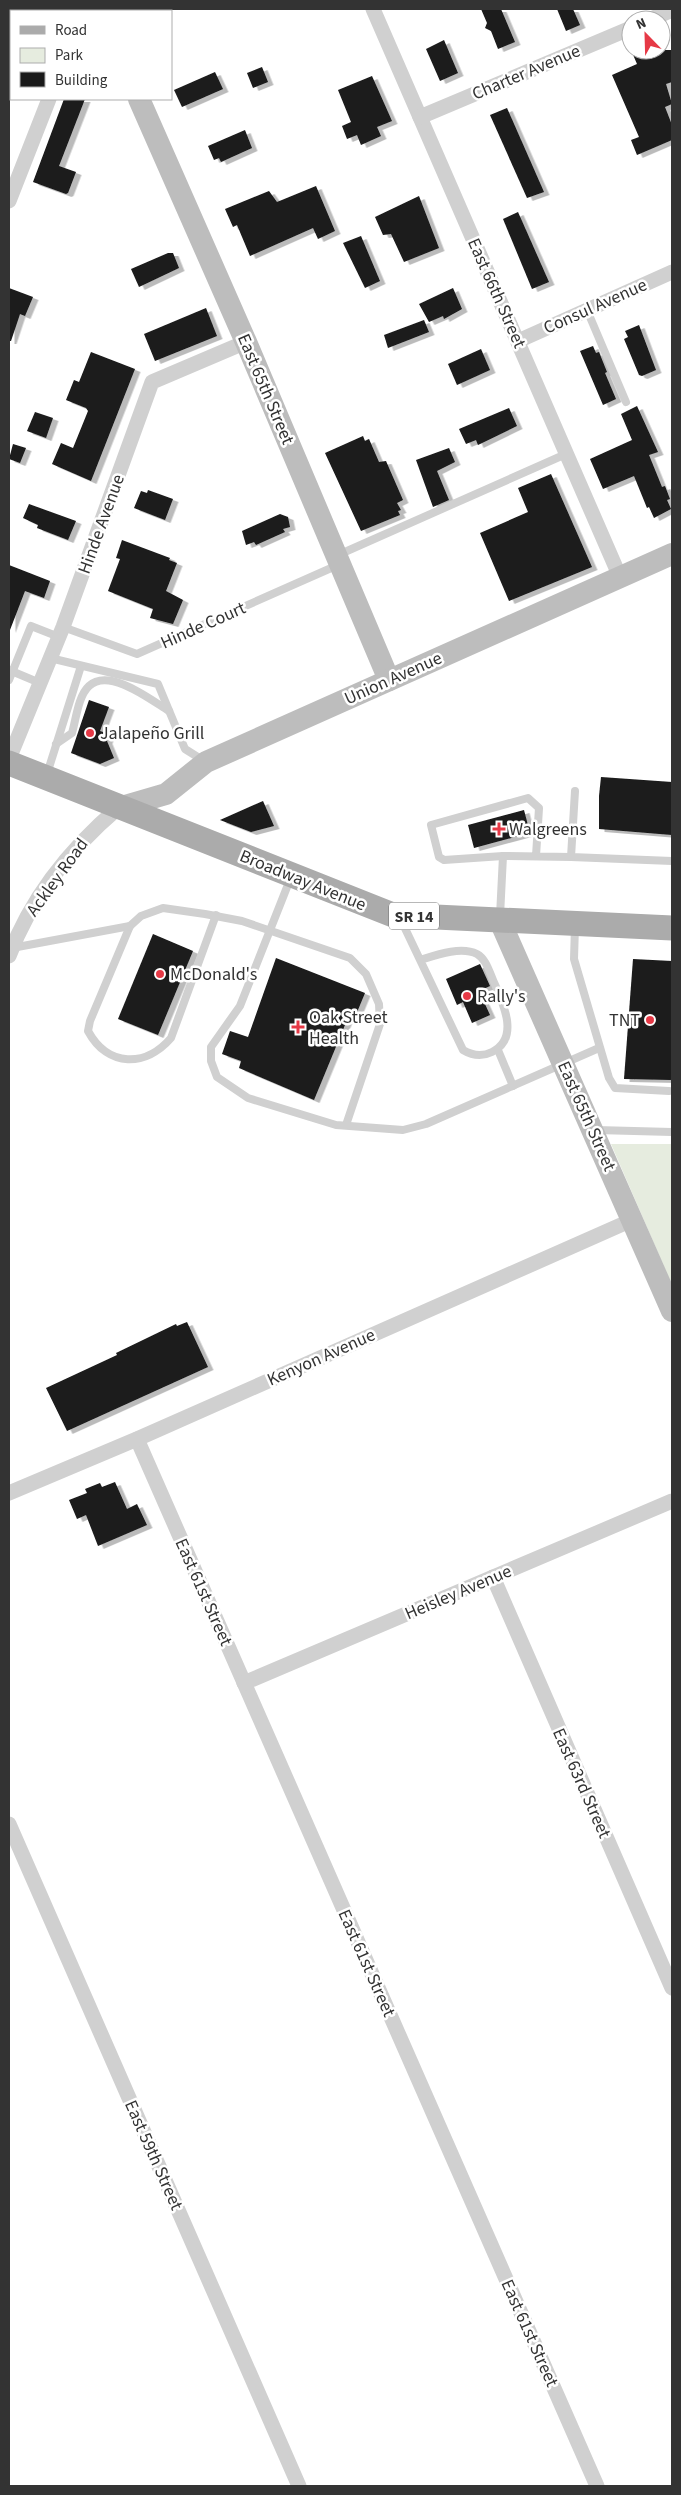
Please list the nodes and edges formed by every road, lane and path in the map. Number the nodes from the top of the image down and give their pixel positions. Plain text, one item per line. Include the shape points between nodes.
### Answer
1 (373, 9) edge
2 (621, 32) edge
3 (49, 100) edge
4 (139, 100) edge
5 (420, 117) junction
6 (9, 201) edge
7 (672, 272) edge
8 (587, 310) junction
9 (518, 341) junction
10 (246, 342) junction
11 (626, 402) dead end
12 (566, 454) junction
13 (672, 554) edge
14 (338, 560) junction
15 (620, 577) junction
16 (61, 632) junction
17 (50, 658) junction
18 (81, 666) junction
19 (10, 674) edge
20 (390, 680) junction
21 (40, 683) junction
22 (170, 711) junction
23 (56, 744) junction
24 (9, 759) edge
25 (206, 762) junction
26 (9, 763) edge
27 (45, 778) junction
28 (575, 791) dead end
29 (118, 808) junction
30 (503, 856) junction
31 (536, 856) junction
32 (571, 857) junction
33 (672, 861) edge
34 (292, 876) junction
35 (216, 916) junction
36 (399, 916) junction
37 (500, 921) junction
38 (575, 924) junction
39 (130, 926) junction
40 (672, 928) edge
41 (270, 932) junction
42 (10, 952) edge
43 (420, 960) junction
44 (600, 1048) junction
45 (498, 1050) junction
46 (564, 1064) junction
47 (513, 1086) junction
48 (670, 1091) dead end
49 (346, 1125) junction
50 (594, 1130) junction
51 (672, 1132) edge
52 (632, 1220) junction
53 (672, 1311) edge
54 (137, 1439) junction
55 (9, 1493) edge
56 (672, 1501) edge
57 (493, 1577) junction
58 (244, 1683) junction
59 (9, 1824) edge
60 (672, 1988) edge
61 (299, 2486) edge
62 (597, 2486) edge

1 - 5 street, East 66th Street
2 - 5 street, Charter Avenue
3 - 6 street
4 - 10 street, East 65th Street
5 - 9 street, East 66th Street
7 - 8 street, Consul Avenue
8 - 9 street, Consul Avenue
8 - 11 lane
9 - 12 street, East 66th Street
10 - 14 street, East 65th Street
10 - 16 street, Hinde Avenue via 152,382
12 - 14 lane, Hinde Court
12 - 15 street, East 66th Street
13 - 15 street, Union Avenue
14 - 16 lane, Hinde Court via 137,654
14 - 20 street, East 65th Street
15 - 20 street, Union Avenue
16 - 17 street, Hinde Avenue
16 - 19 lane, Hinde Court via 31,626
17 - 18 lane
17 - 21 street, Hinde Avenue
18 - 22 lane via 158,684
18 - 23 lane
19 - 21 lane
20 - 25 street, Union Avenue
21 - 24 street, Hinde Avenue
22 - 23 lane via 126,686 111,680 98,680 83,694 72,733
22 - 25 lane via 185,749
23 - 27 lane
25 - 29 street, Union Avenue via 166,794
26 - 27 main road, Broadway Avenue / SR 14
27 - 29 main road, Broadway Avenue / SR 14
28 - 32 lane
29 - 34 main road, Broadway Avenue / SR 14
29 - 42 street, Ackley Road via 90,833 42,891
30 - 31 lane
30 - 31 lane via 444,860 439,857 431,825 528,798 539,808
30 - 37 lane
31 - 32 lane
32 - 33 lane
34 - 36 main road, Broadway Avenue / SR 14
34 - 41 lane
35 - 39 lane via 162,908 140,916
35 - 39 lane via 172,1038 157,1051 140,1058 126,1059 111,1056 101,1049 88,1031
35 - 41 lane
36 - 37 main road, Broadway Avenue / SR 14
36 - 43 lane
37 - 38 main road, Broadway Avenue / SR 14
37 - 46 street, East 65th Street
38 - 40 main road, Broadway Avenue / SR 14
38 - 44 lane via 574,959
39 - 42 lane
41 - 49 lane via 350,958 366,974 379,1004 380,1024
41 - 49 lane via 240,1006 210,1047 217,1077 248,1098 336,1125
43 - 45 lane via 463,1050 479,1056
43 - 45 lane via 449,952 472,952 484,960 504,1004 508,1025 504,1043
44 - 46 lane
44 - 48 lane via 615,1088
45 - 47 lane
46 - 47 lane
46 - 50 street, East 65th Street
47 - 49 lane via 426,1124 403,1130
50 - 51 lane
50 - 52 street, East 65th Street
52 - 53 street, East 65th Street
52 - 54 street, Kenyon Avenue
54 - 55 street, Kenyon Avenue
54 - 58 street, East 61st Street
56 - 57 street, Heisley Avenue
57 - 58 street, Heisley Avenue
57 - 60 street, East 63rd Street
58 - 62 street, East 61st Street
59 - 61 street, East 59th Street

